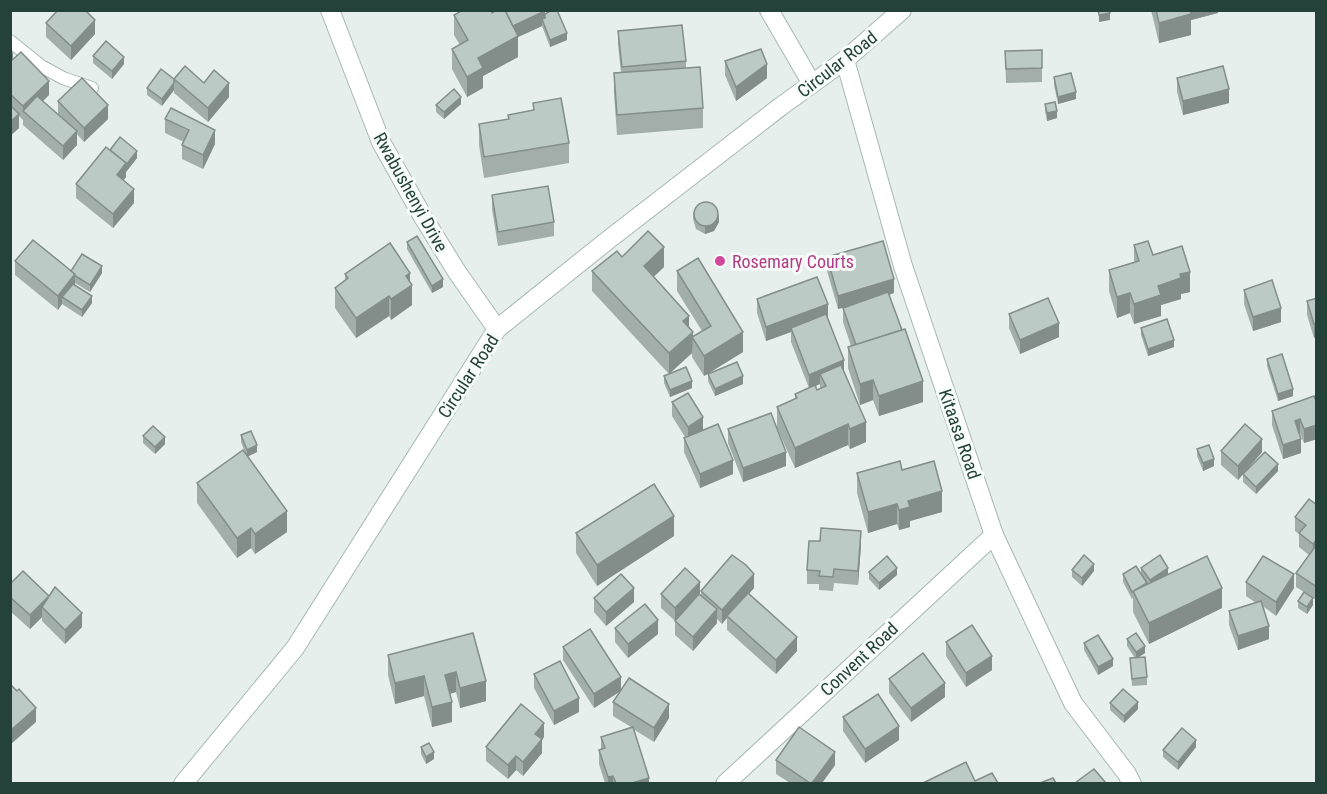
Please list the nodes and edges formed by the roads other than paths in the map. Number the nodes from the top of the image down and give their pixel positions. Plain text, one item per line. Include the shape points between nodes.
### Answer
1 (330, 10) edge
2 (769, 10) edge
3 (902, 10) edge
4 (10, 41) edge
5 (845, 60) junction
6 (812, 84) junction
7 (92, 88) edge
8 (497, 329) junction
9 (994, 535) junction
10 (183, 783) edge
11 (725, 783) edge
12 (1132, 783) edge

1 - 8 street, Rwabushenyi Drive via 381,142 457,272
2 - 6 street
3 - 5 street, Circular Road
4 - 7 lane via 40,66
5 - 6 street, Circular Road
5 - 9 street, Kitaasa Road via 903,266
6 - 8 street, Circular Road
8 - 10 street, Circular Road via 295,648
9 - 11 street, Convent Road
9 - 12 street, Kitaasa Road via 1073,703

